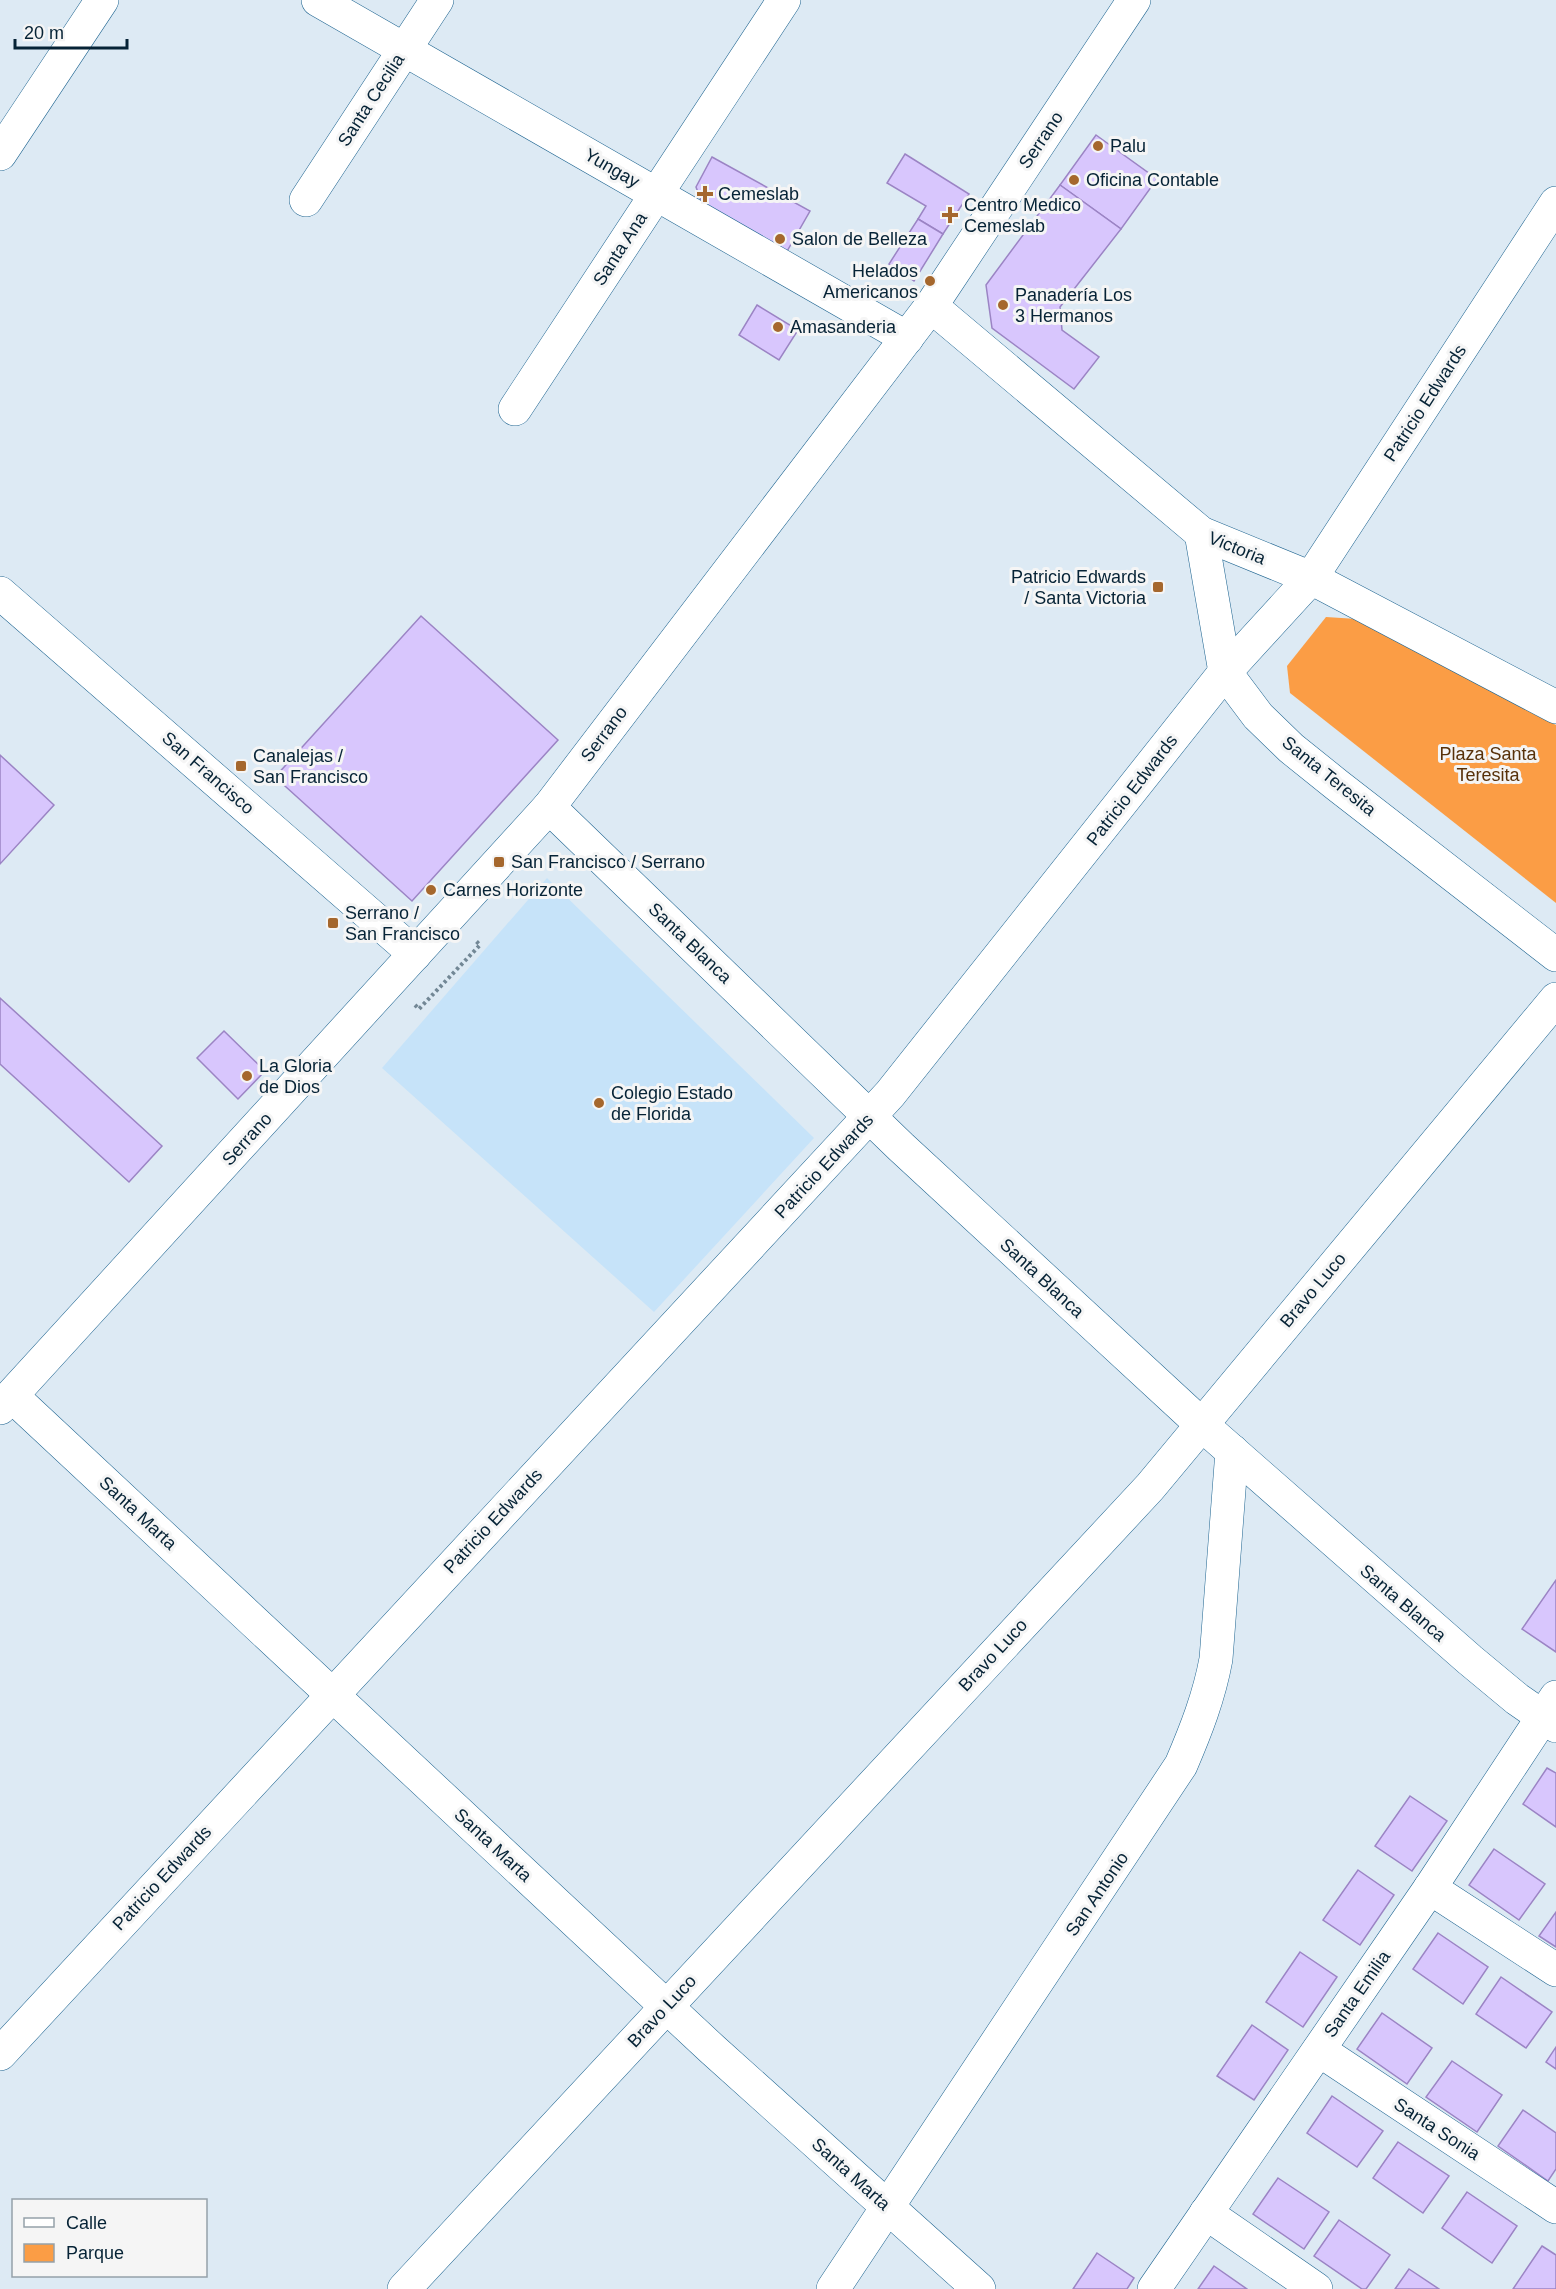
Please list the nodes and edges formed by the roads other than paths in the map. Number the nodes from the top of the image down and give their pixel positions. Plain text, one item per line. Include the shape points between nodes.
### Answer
1 (102, 0) edge
2 (318, 0) edge
3 (437, 0) edge
4 (784, 0) edge
5 (1134, 0) edge
6 (404, 50) junction
7 (0, 154) edge
8 (657, 194) junction
9 (306, 200) dead end
10 (1556, 203) edge
11 (931, 306) junction
12 (907, 338) junction
13 (515, 409) dead end
14 (1201, 533) junction
15 (1311, 578) junction
16 (0, 592) edge
17 (1225, 672) junction
18 (1556, 707) edge
19 (549, 807) junction
20 (415, 954) junction
21 (1556, 955) edge
22 (1556, 999) edge
23 (870, 1117) junction
24 (6, 1402) edge
25 (1201, 1424) junction
26 (1232, 1451) junction
27 (332, 1694) junction
28 (1551, 1713) edge
29 (1430, 1888) junction
30 (1556, 1970) edge
31 (666, 2006) junction
32 (1319, 2050) junction
33 (0, 2054) edge
34 (1556, 2207) edge
35 (888, 2208) junction
36 (1206, 2213) junction
37 (404, 2289) edge
38 (833, 2289) edge
39 (979, 2289) edge
40 (1154, 2289) edge
41 (1316, 2289) edge

1 - 7 street
2 - 6 street, Yungay
3 - 6 street, Santa Cecilia
4 - 8 street, Santa Ana
5 - 11 street, Serrano
6 - 8 street, Yungay
6 - 9 street, Santa Cecilia
8 - 12 street, Yungay
8 - 13 street, Santa Ana
10 - 15 street, Patricio Edwards
11 - 12 street, Serrano
11 - 14 street, Victoria
12 - 19 street, Serrano
14 - 15 street, Victoria
14 - 17 street, Santa Teresita
15 - 17 street, Patricio Edwards
15 - 18 street, Victoria
16 - 20 street, San Francisco
17 - 21 street, Santa Teresita via 1258,716 1292,748
17 - 23 street, Patricio Edwards
19 - 20 street, Serrano
19 - 23 street, Santa Blanca
20 - 24 street, Serrano
22 - 25 street, Bravo Luco
23 - 25 street, Santa Blanca
23 - 27 street, Patricio Edwards
24 - 27 street, Santa Marta
25 - 26 street, Santa Blanca
25 - 31 street, Bravo Luco via 1150,1487
26 - 28 street, Santa Blanca via 1462,1654
26 - 35 street, San Antonio via 1216,1659 1210,1693 1185,1755 1151,1813
27 - 31 street, Santa Marta
27 - 33 street, Patricio Edwards
28 - 29 street, Santa Emilia
29 - 30 street
29 - 32 street, Santa Emilia
31 - 35 street, Santa Marta
31 - 37 street, Bravo Luco
32 - 34 street, Santa Sonia
32 - 36 street, Santa Emilia
35 - 38 street, San Antonio
35 - 39 street, Santa Marta
36 - 40 street, Santa Emilia
36 - 41 street

